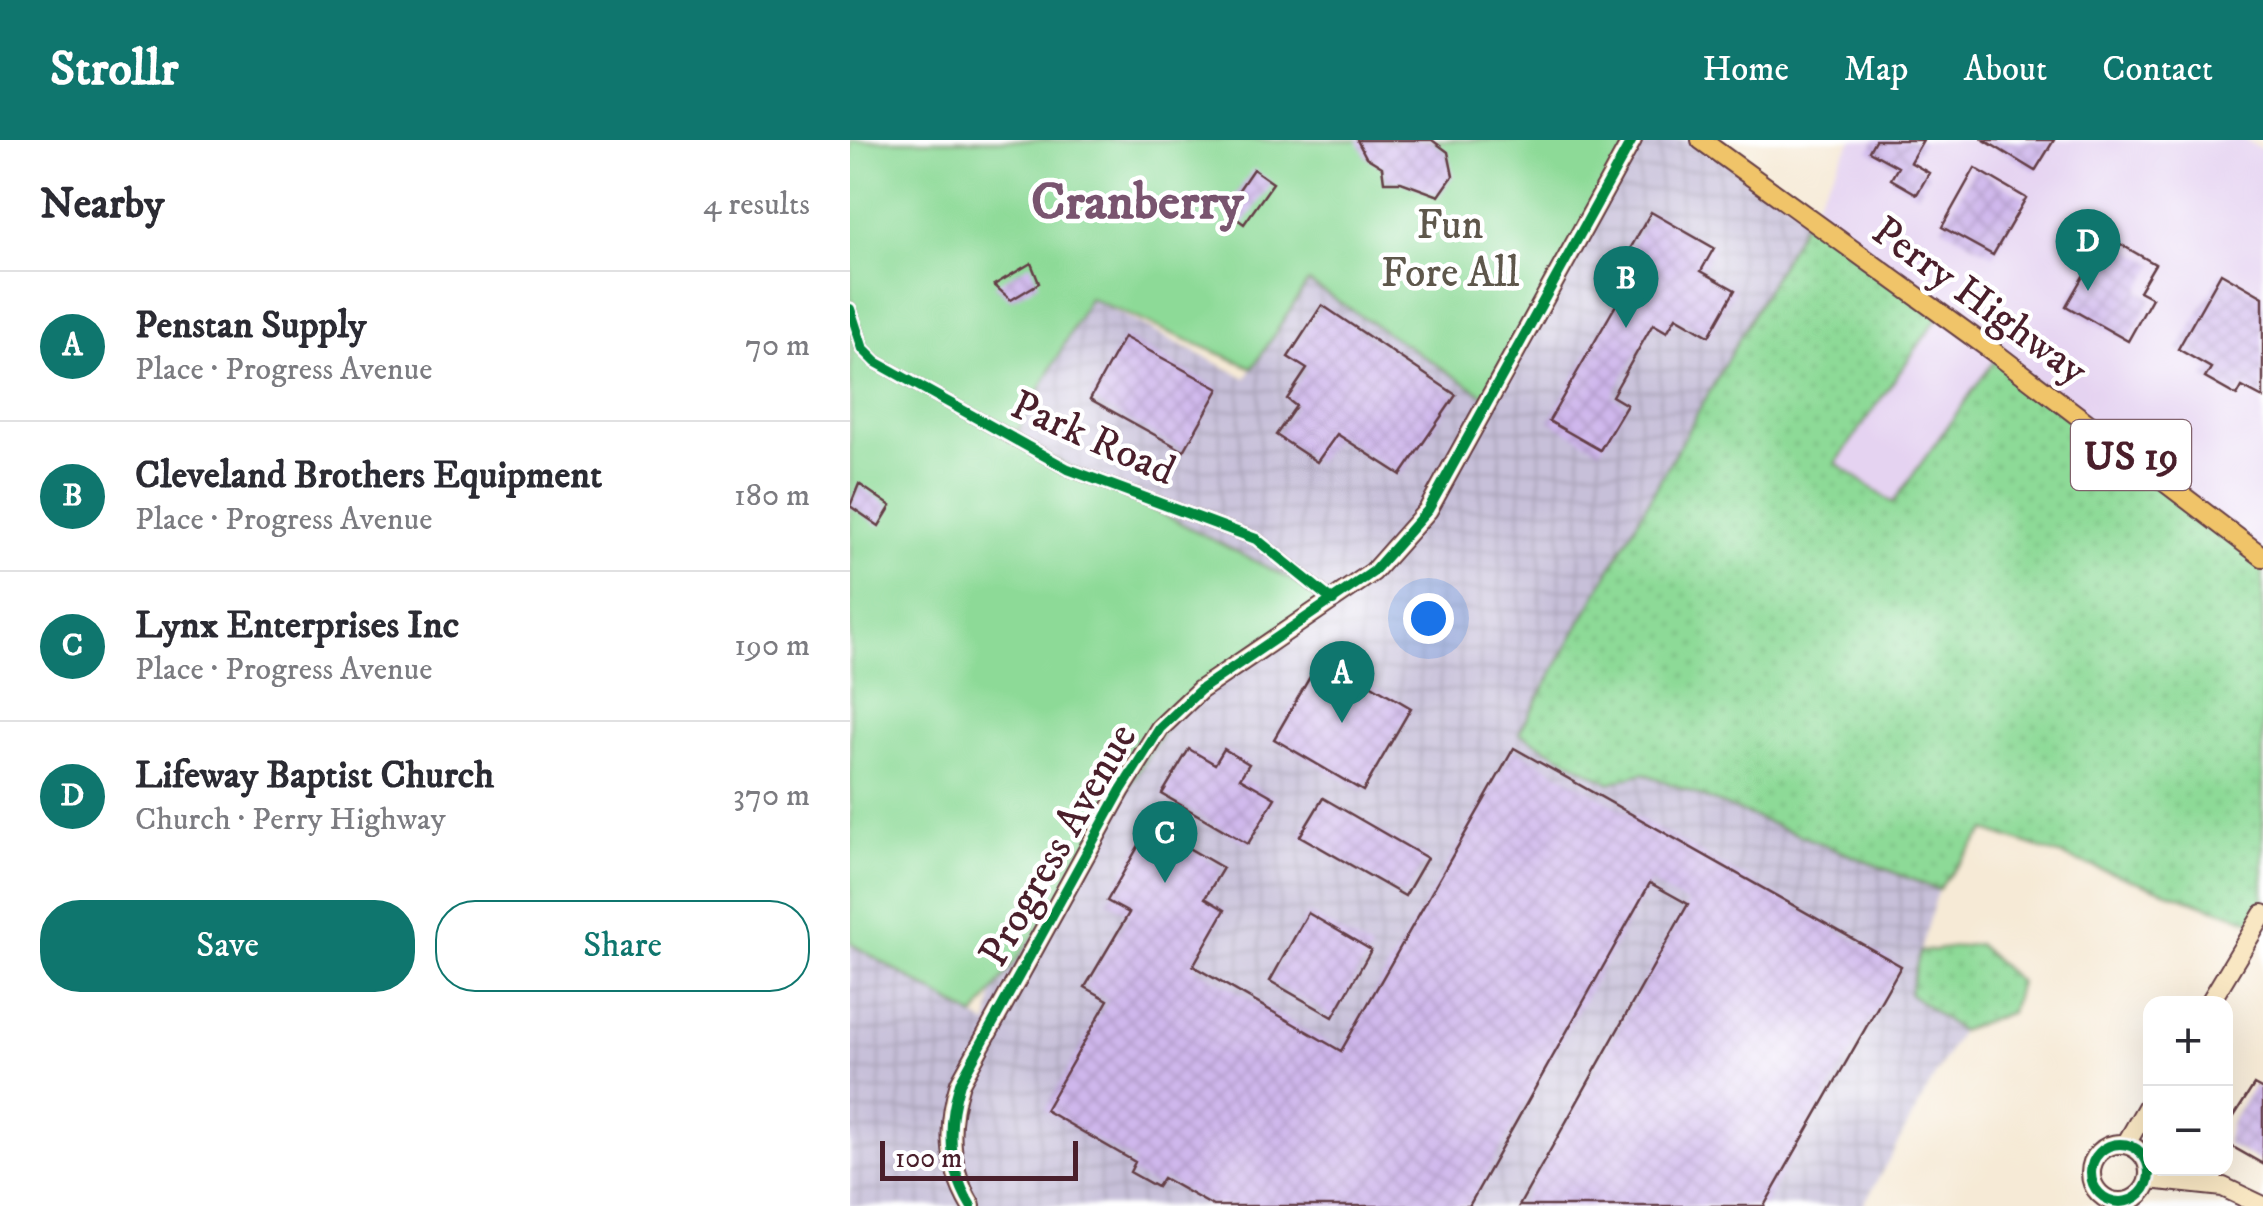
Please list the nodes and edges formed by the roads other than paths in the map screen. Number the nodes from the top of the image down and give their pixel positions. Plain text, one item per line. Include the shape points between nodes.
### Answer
1 (1632, 140) edge
2 (1701, 140) edge
3 (850, 308) edge
4 (2263, 557) edge
5 (1333, 601) junction
6 (2263, 914) edge
7 (2213, 996) edge
8 (2143, 1114) edge
9 (2126, 1144) junction
10 (2149, 1180) junction
11 (2094, 1199) edge
12 (971, 1206) edge
13 (2262, 1206) edge

1 - 5 street, Progress Avenue via 1434,500 1388,558
2 - 4 main road, Perry Highway / US 19
3 - 5 street, Park Road via 862,349 876,362 1068,469 1256,539
5 - 12 street, Progress Avenue via 1200,690 1160,728 1135,765 960,1083 952,1156
6 - 7 street
8 - 9 street
9 - 10 street via 2147,1160
9 - 11 street via 2106,1148 2093,1162
10 - 11 street via 2130,1200
10 - 13 street via 2223,1187

